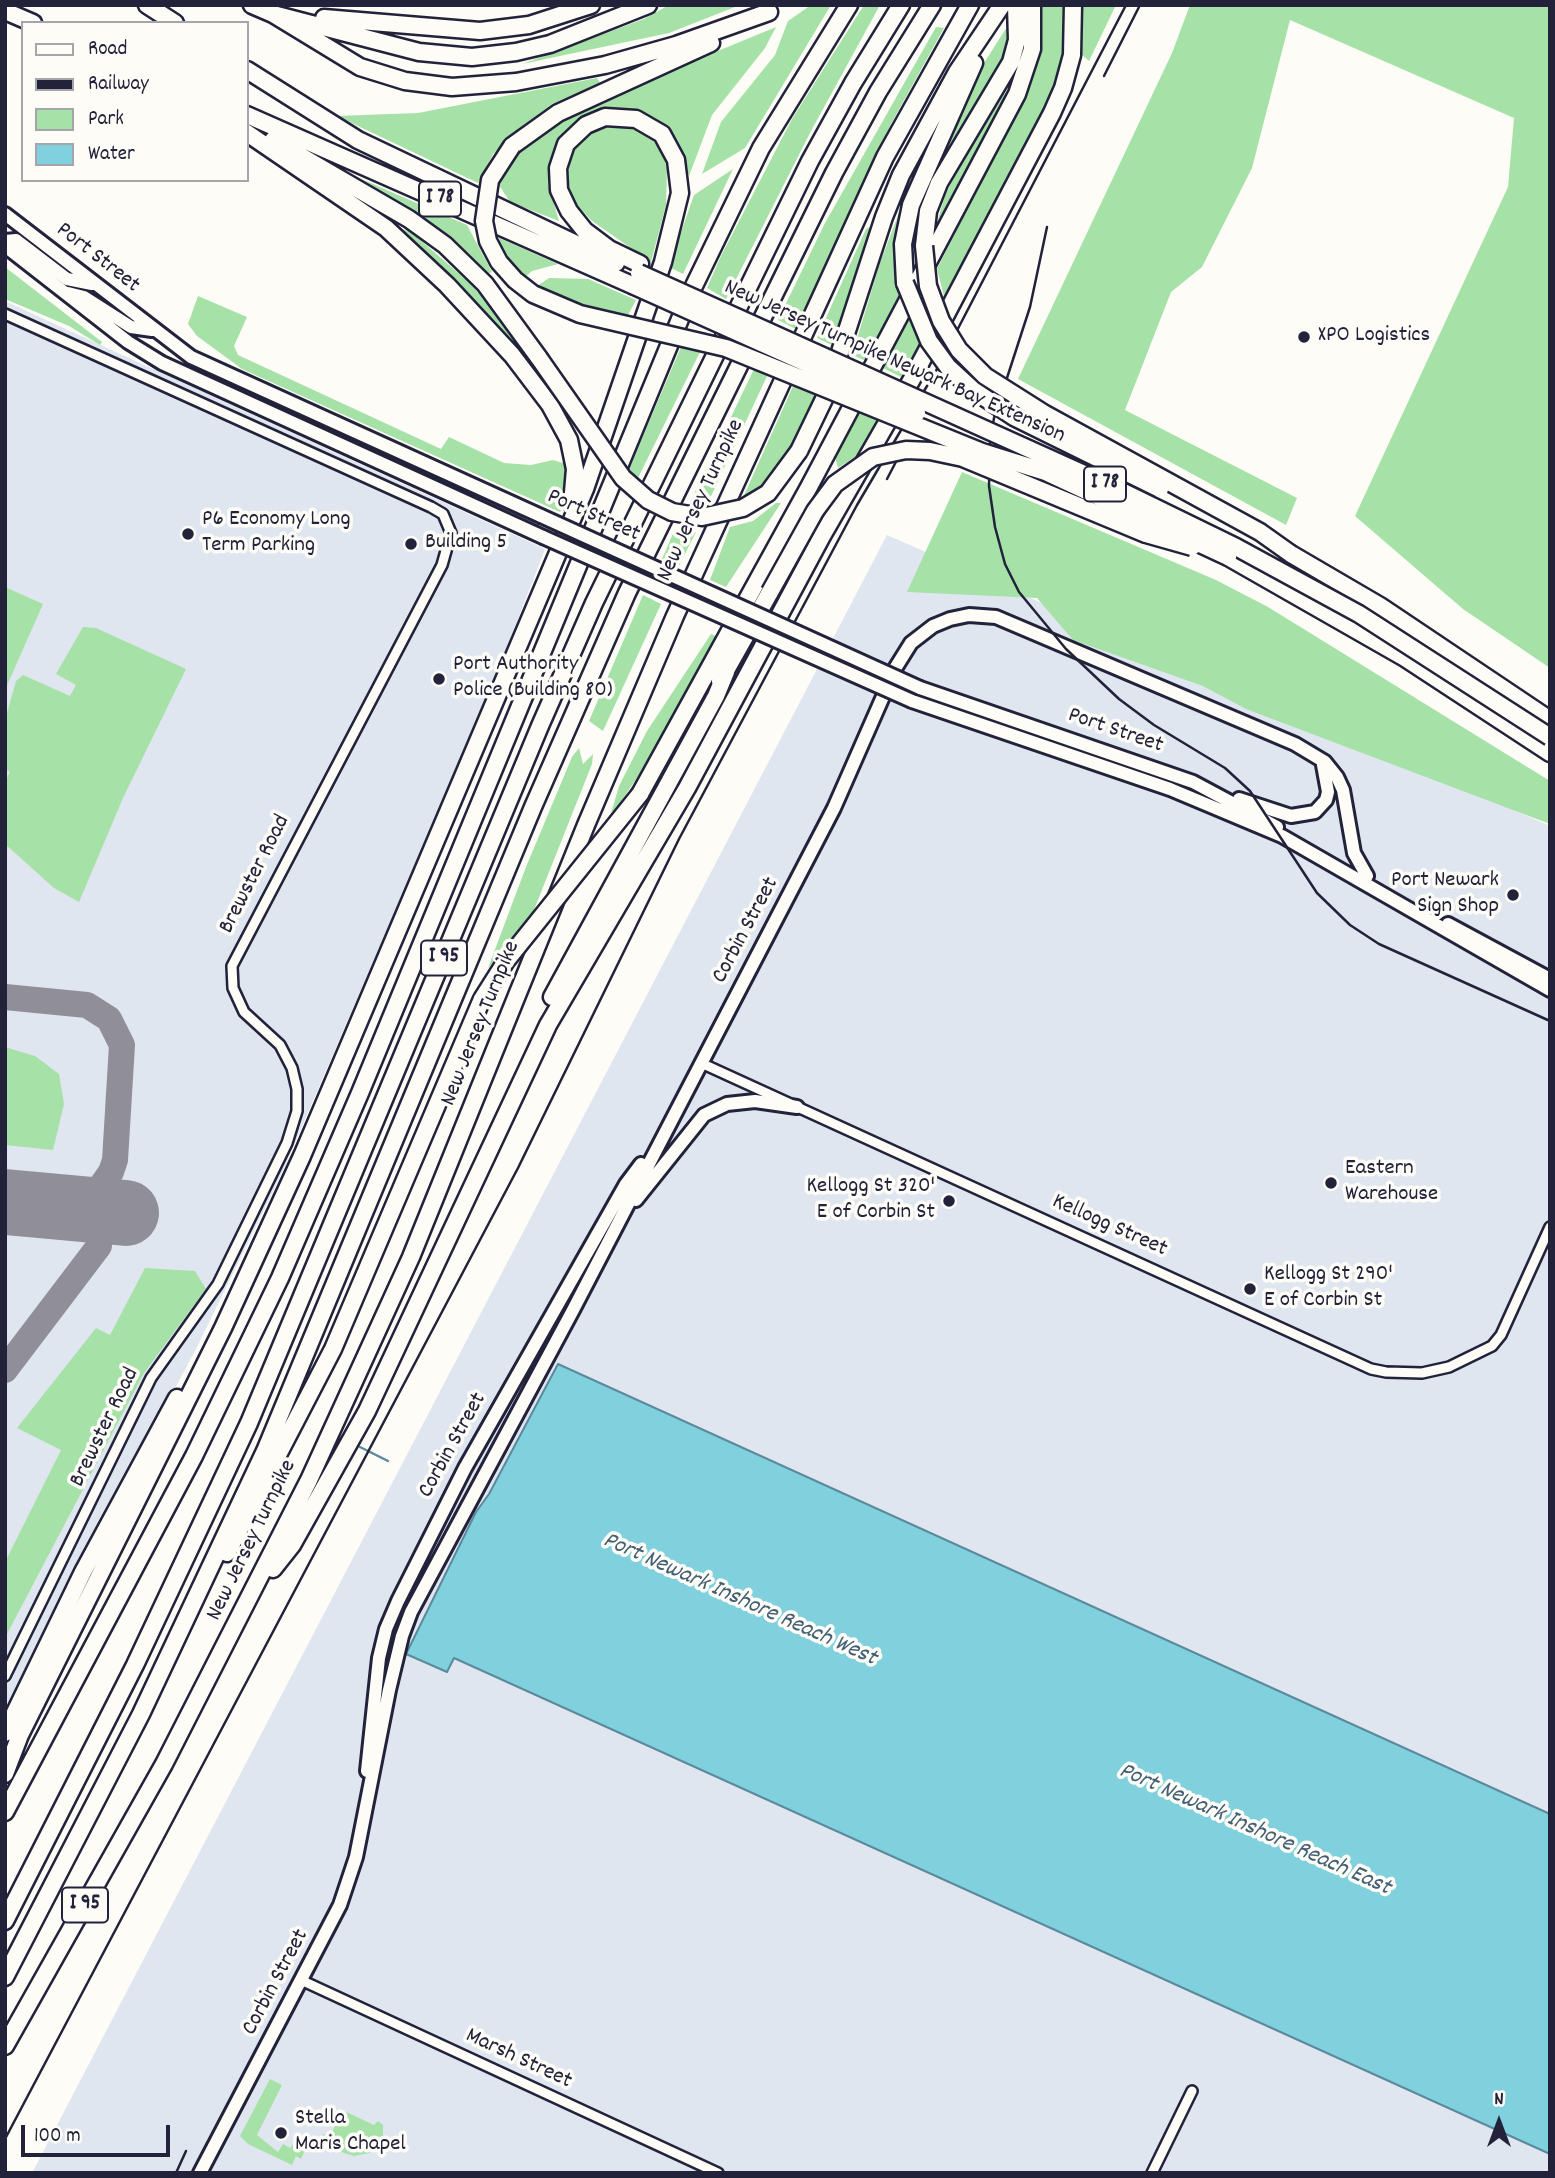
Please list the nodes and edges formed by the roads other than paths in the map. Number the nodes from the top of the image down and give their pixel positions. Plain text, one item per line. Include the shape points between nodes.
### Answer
1 (147, 5) edge
2 (252, 5) edge
3 (591, 5) edge
4 (648, 5) edge
5 (849, 5) edge
6 (901, 5) edge
7 (932, 5) edge
8 (970, 5) edge
9 (1016, 5) edge
10 (1032, 5) edge
11 (1073, 5) edge
12 (774, 9) edge
13 (5, 11) edge
14 (998, 11) edge
15 (272, 14) junction
16 (28, 21) edge
17 (172, 21) edge
18 (248, 71) edge
19 (248, 115) edge
20 (248, 126) edge
21 (248, 134) edge
22 (5, 214) edge
23 (5, 241) edge
24 (5, 246) edge
25 (637, 274) junction
26 (96, 285) junction
27 (64, 292) junction
28 (5, 314) edge
29 (153, 330) junction
30 (1049, 473) junction
31 (562, 540) junction
32 (1291, 554) junction
33 (1228, 557) junction
34 (726, 672) junction
35 (1550, 720) edge
36 (1550, 737) edge
37 (1550, 753) edge
38 (1317, 756) junction
39 (1193, 782) junction
40 (640, 794) junction
41 (1279, 831) junction
42 (1367, 876) junction
43 (1408, 906) junction
44 (1550, 979) edge
45 (1550, 990) edge
46 (701, 1063) junction
47 (797, 1107) junction
48 (499, 1125) junction
49 (660, 1139) junction
50 (617, 1225) junction
51 (1550, 1227) edge
52 (243, 1283) junction
53 (201, 1589) junction
54 (252, 1595) junction
55 (5, 1676) edge
56 (5, 1733) edge
57 (5, 1774) edge
58 (367, 1803) junction
59 (5, 1812) edge
60 (5, 1921) edge
61 (5, 1977) edge
62 (303, 1981) junction
63 (5, 2046) edge
64 (1192, 2091) dead end
65 (200, 2173) edge
66 (718, 2173) edge
67 (1152, 2173) edge

1 - 17 highway
2 - 15 highway
3 - 15 highway via 529,25 480,31
4 - 15 highway via 550,44 472,57 419,51
5 - 59 highway, I 95 via 772,128 700,270 280,1278 194,1457
6 - 60 highway, I 95 via 810,162 594,603 249,1423 135,1665
7 - 53 highway, New Jersey Turnpike / I 95 via 834,173 627,593 300,1371
8 - 54 highway, New Jersey Turnpike / I 95 via 885,158 675,615 411,1257
9 - 32 highway, bridge via 1017,40 1010,62 935,190 926,222 928,286 935,309 955,344 979,371 1045,414
10 - 40 highway via 1032,49 1017,94 809,488
11 - 48 highway via 1072,55 1052,113 687,788 554,1014
12 - 15 highway via 676,45 594,68 516,82 452,87 405,81 360,67
12 - 30 highway, bridge via 739,32 552,116 512,146 488,185 484,205 492,250 503,268 533,294 580,314 733,350 982,452
13 - 16 highway
14 - 20 highway, bridge via 957,72 901,175 822,403 799,451 775,485 751,504 714,516 672,512 648,500 623,478 492,292 445,245 409,219
14 - 32 highway, bridge via 913,197 903,244 905,283 920,325 955,374 984,398 1023,422
18 - 25 highway, New Jersey Turnpike Newark Bay Extension / I 78 via 378,150
19 - 25 highway, New Jersey Turnpike Newark Bay Extension / I 78
21 - 31 highway via 386,228 466,304 528,375 558,418 572,450 574,492
22 - 26 main road, Port Street
23 - 26 main road via 20,242 67,279
24 - 27 main road, Port Street
25 - 30 highway, New Jersey Turnpike Newark Bay Extension / I 78, bridge
25 - 31 highway via 585,231 559,190 558,168 566,144 600,118 631,117 662,134 677,163 680,199 624,378
25 - 36 highway, New Jersey Turnpike Newark Bay Extension / I 78, bridge via 1113,487 1236,547 1359,614
26 - 29 main road, Port Street
27 - 29 main road via 84,297 131,327
27 - 41 main road, Port Street, bridge via 162,363 912,701
28 - 55 street, Brewster Road via 431,507 443,514 451,533 442,565 232,966 233,988 243,1012 281,1045 292,1068 297,1101 287,1143 218,1284 151,1378
29 - 39 main road, Port Street, bridge via 209,367 919,688
30 - 33 highway, New Jersey Turnpike Newark Bay Extension / I 78, bridge
31 - 52 highway via 366,1012
32 - 35 highway via 1371,600
33 - 34 highway, bridge via 1146,534 963,458 930,450 873,457 835,484 815,511
33 - 37 highway, New Jersey Turnpike Newark Bay Extension / I 78 via 1405,658
34 - 40 highway via 662,769
34 - 48 highway via 558,985
38 - 39 main road via 1328,775 1328,792 1321,807 1305,815 1277,812
38 - 42 main road via 1330,767 1343,790 1354,853
38 - 46 main road, Corbin Street via 1014,623 978,615 942,622 911,643 896,667 834,808
39 - 41 main road, Port Street
40 - 53 highway, bridge via 506,961 482,999 322,1372 235,1542
41 - 42 main road
41 - 43 main road
42 - 43 main road
43 - 44 main road
43 - 45 main road
46 - 47 street, Kellogg Street
46 - 49 main road, Corbin Street
47 - 50 main road via 755,1101 727,1104 704,1115
47 - 51 street, Kellogg Street via 1371,1369 1412,1373 1449,1367 1492,1346
48 - 54 highway via 363,1419 292,1545
49 - 50 main road, Corbin Street
49 - 58 main road, Corbin Street via 619,1196 465,1468 398,1601 379,1658 367,1757
50 - 58 main road, Corbin Street via 411,1612 401,1636
52 - 56 highway via 95,1549
52 - 57 highway via 20,1735
53 - 61 highway, New Jersey Turnpike / I 95
54 - 63 highway, New Jersey Turnpike / I 95 via 164,1764
58 - 62 main road, Corbin Street via 349,1881
62 - 65 main road, Corbin Street
62 - 66 street, Marsh Street
64 - 67 street

